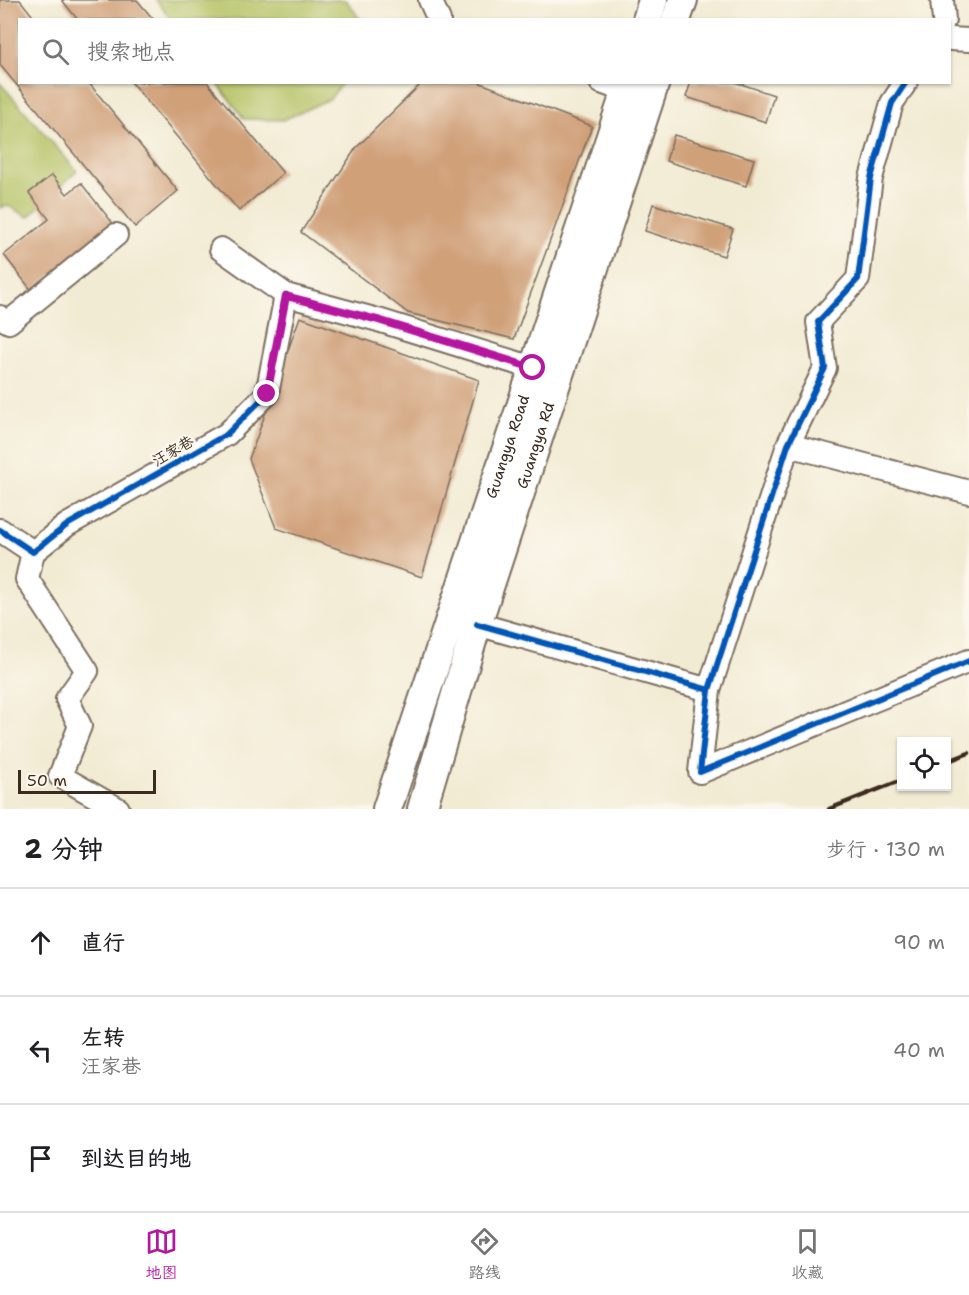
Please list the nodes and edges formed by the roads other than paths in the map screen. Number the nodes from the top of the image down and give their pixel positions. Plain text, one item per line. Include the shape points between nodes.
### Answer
1 (430, 0) edge
2 (653, 0) edge
3 (683, 0) edge
4 (942, 0) edge
5 (439, 18) edge
6 (648, 18) edge
7 (677, 18) edge
8 (944, 18) edge
9 (951, 39) edge
10 (969, 39) edge
11 (655, 84) edge
12 (905, 84) edge
13 (619, 85) edge
14 (116, 235) dead end
15 (221, 249) dead end
16 (286, 296) junction
17 (0, 317) edge
18 (533, 368) junction
19 (788, 445) junction
20 (969, 492) edge
21 (0, 530) edge
22 (33, 552) junction
23 (477, 624) junction
24 (969, 661) edge
25 (709, 690) junction
26 (118, 809) edge
27 (387, 809) edge
28 (422, 809) edge

1 - 5 street
2 - 6 main road
3 - 7 main road
4 - 8 street
9 - 10 street
11 - 23 main road, Guangya Rd
12 - 19 street via 892,103 871,178 858,279 818,322 825,368
13 - 18 main road, Guangya Road
14 - 17 street via 9,322
15 - 16 street
16 - 18 street
16 - 22 street, 汪家巷 via 267,394 227,434 67,525
18 - 27 main road, Guangya Road
19 - 20 street
19 - 25 street
21 - 22 street
22 - 26 street via 27,579 87,670 67,699 80,726 60,776
23 - 25 street
23 - 28 main road, Guangya Rd
24 - 25 street via 700,772

